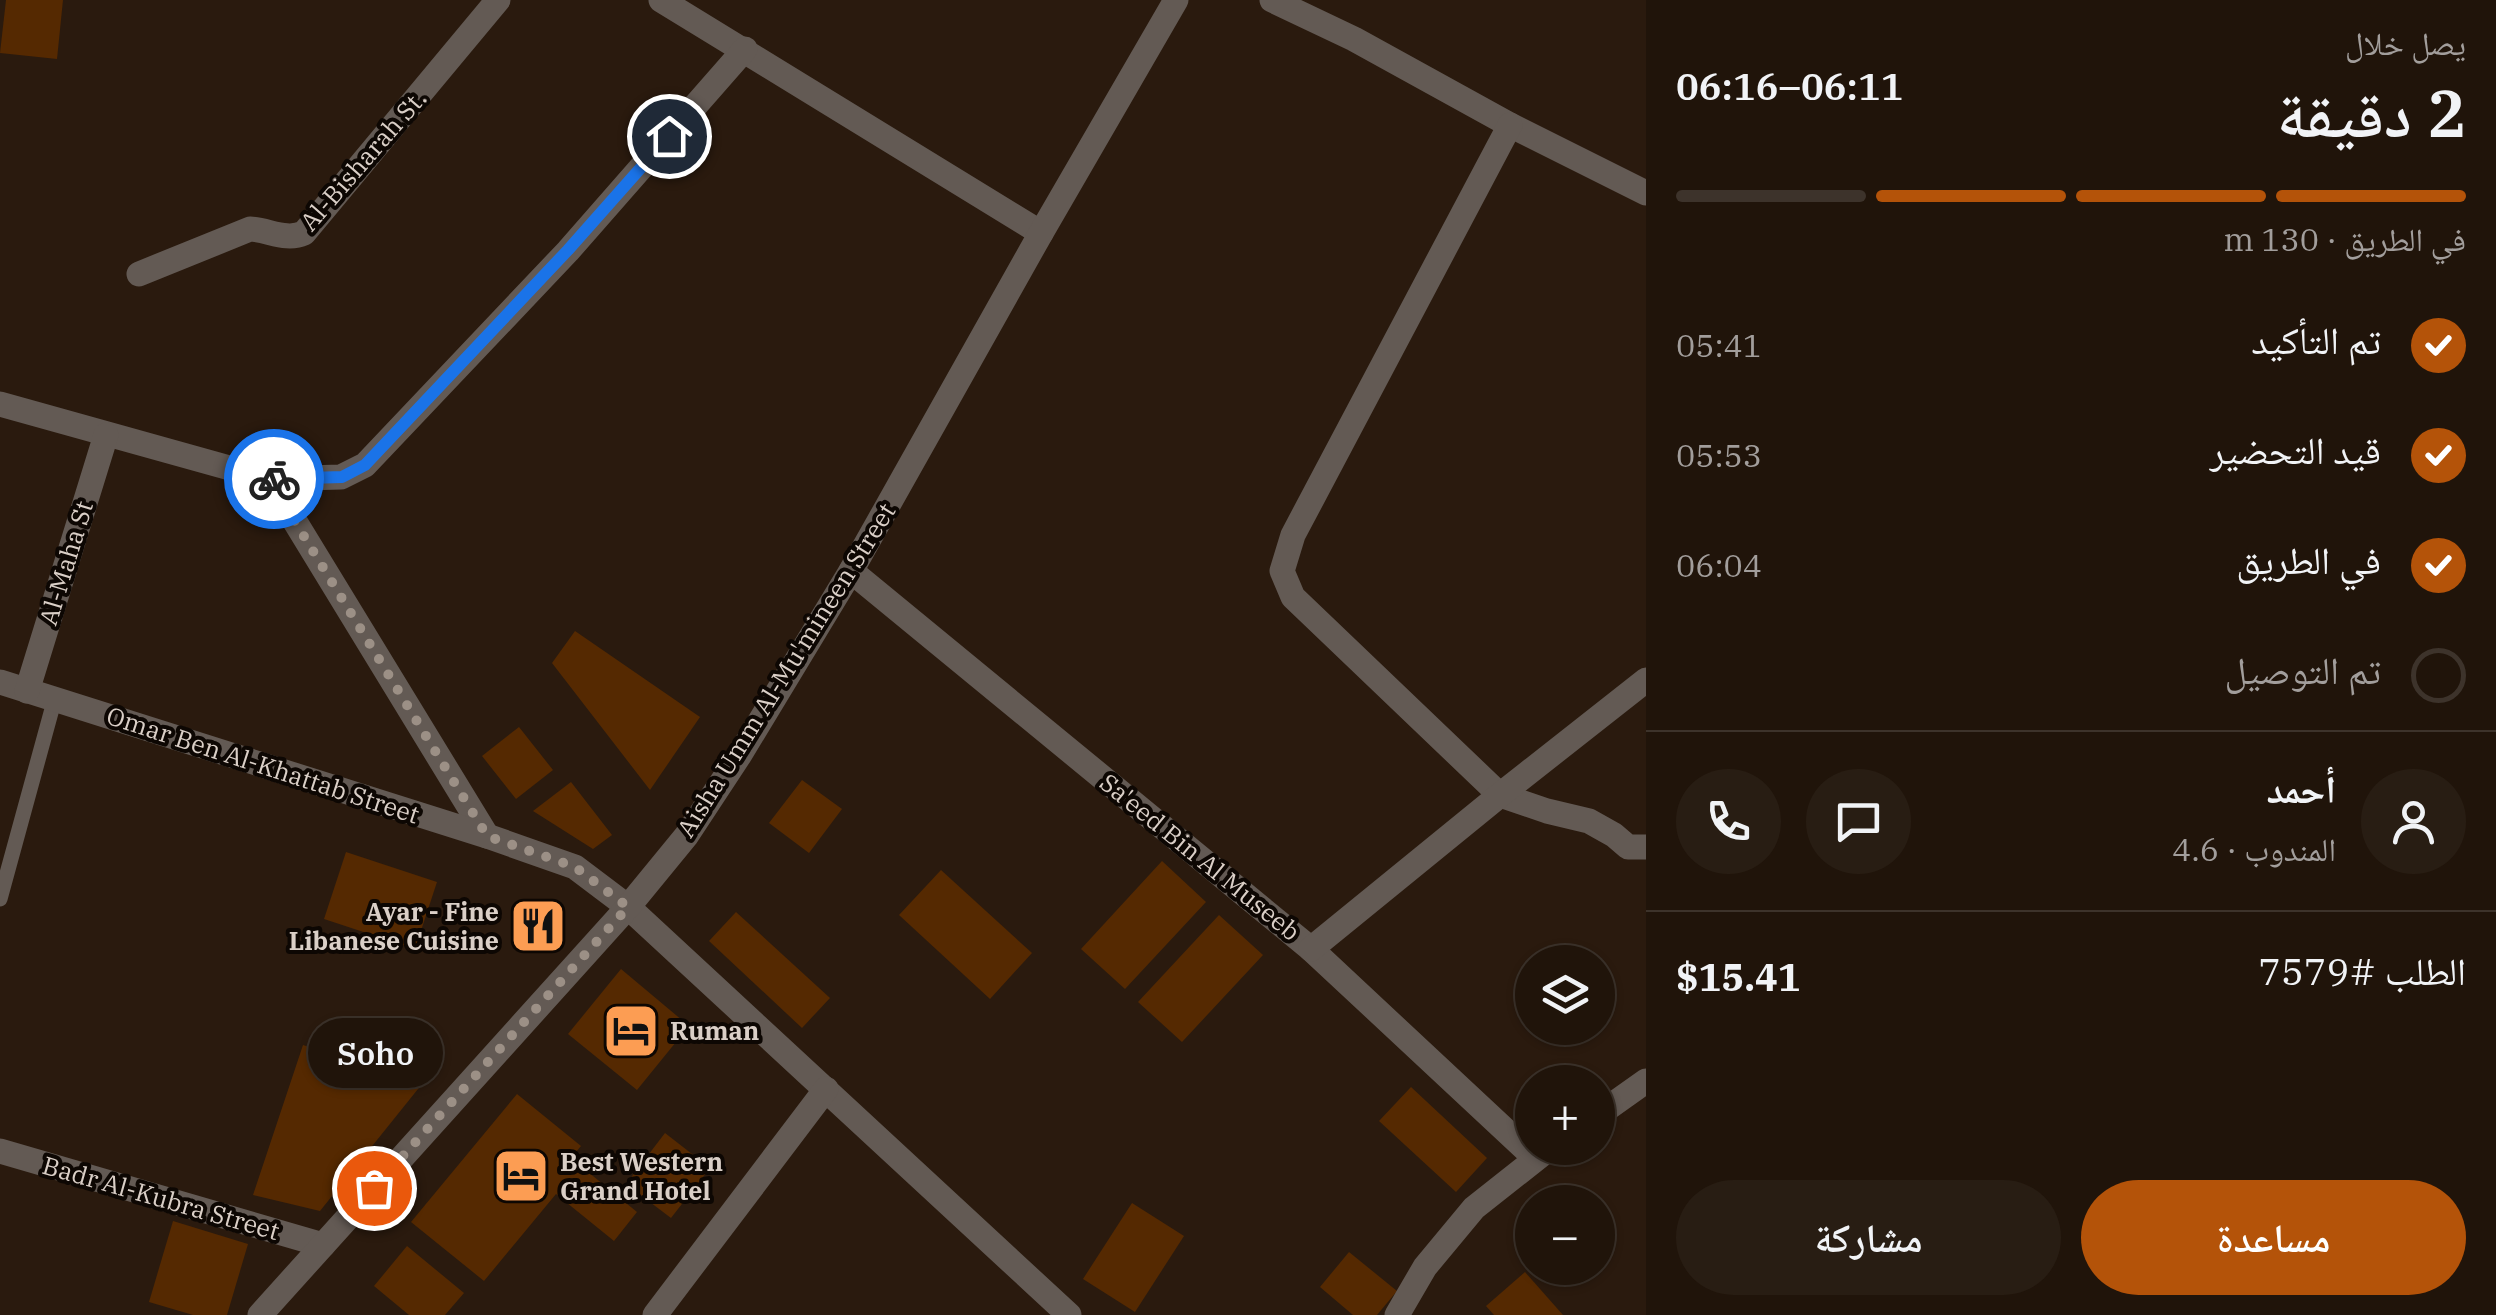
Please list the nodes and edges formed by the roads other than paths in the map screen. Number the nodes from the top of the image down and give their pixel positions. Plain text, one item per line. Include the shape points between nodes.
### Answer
1 (498, 0) edge
2 (661, 0) edge
3 (1176, 0) edge
4 (1272, 0) edge
5 (745, 49) junction
6 (1510, 124) junction
7 (1646, 193) edge
8 (1042, 233) junction
9 (139, 274) dead end
10 (0, 404) edge
11 (106, 435) junction
12 (269, 479) junction
13 (851, 571) junction
14 (1646, 680) edge
15 (0, 682) edge
16 (26, 691) junction
17 (55, 698) junction
18 (1500, 794) junction
19 (487, 836) junction
20 (1646, 847) edge
21 (0, 899) edge
22 (628, 907) junction
23 (1311, 948) junction
24 (1646, 1081) edge
25 (826, 1089) junction
26 (1615, 1102) edge
27 (1515, 1129) edge
28 (0, 1151) edge
29 (1527, 1165) edge
30 (322, 1244) junction
31 (1064, 1313) edge
32 (260, 1315) edge
33 (655, 1315) edge
34 (1397, 1315) edge

1 - 9 street, Al-Bisharah St. via 304,233 250,229
2 - 5 street
3 - 8 street, Aisha Umm Al-Mu'mineen Street
4 - 6 street
5 - 8 street
5 - 12 street via 365,465 342,477
6 - 7 street
6 - 18 street via 1293,535 1282,571 1293,597
8 - 13 street, Aisha Umm Al-Mu'mineen Street
10 - 11 street
11 - 12 street
11 - 16 street, Al-Maha St
12 - 19 street
13 - 22 street, Aisha Umm Al-Mu'mineen Street via 686,836
13 - 23 street, Sa'eed Bin Al Museeb
14 - 18 street
15 - 16 street, Omar Ben Al-Khattab Street
16 - 17 street, Omar Ben Al-Khattab Street
17 - 19 street, Omar Ben Al-Khattab Street
17 - 21 lane
18 - 20 street via 1589,822 1628,847
18 - 23 street
19 - 22 street, Omar Ben Al-Khattab Street via 575,867
22 - 25 street, Omar Ben Al-Khattab Street
22 - 30 street, Aisha Umm Al-Mu'mineen Street
23 - 27 street, Sa'eed Bin Al Museeb
24 - 26 street
25 - 31 street, Omar Ben Al-Khattab Street
25 - 33 street
28 - 30 street, Badr Al-Kubra Street
29 - 34 street via 1474,1208
30 - 32 street, Aisha Umm Al-Mu'mineen Street

